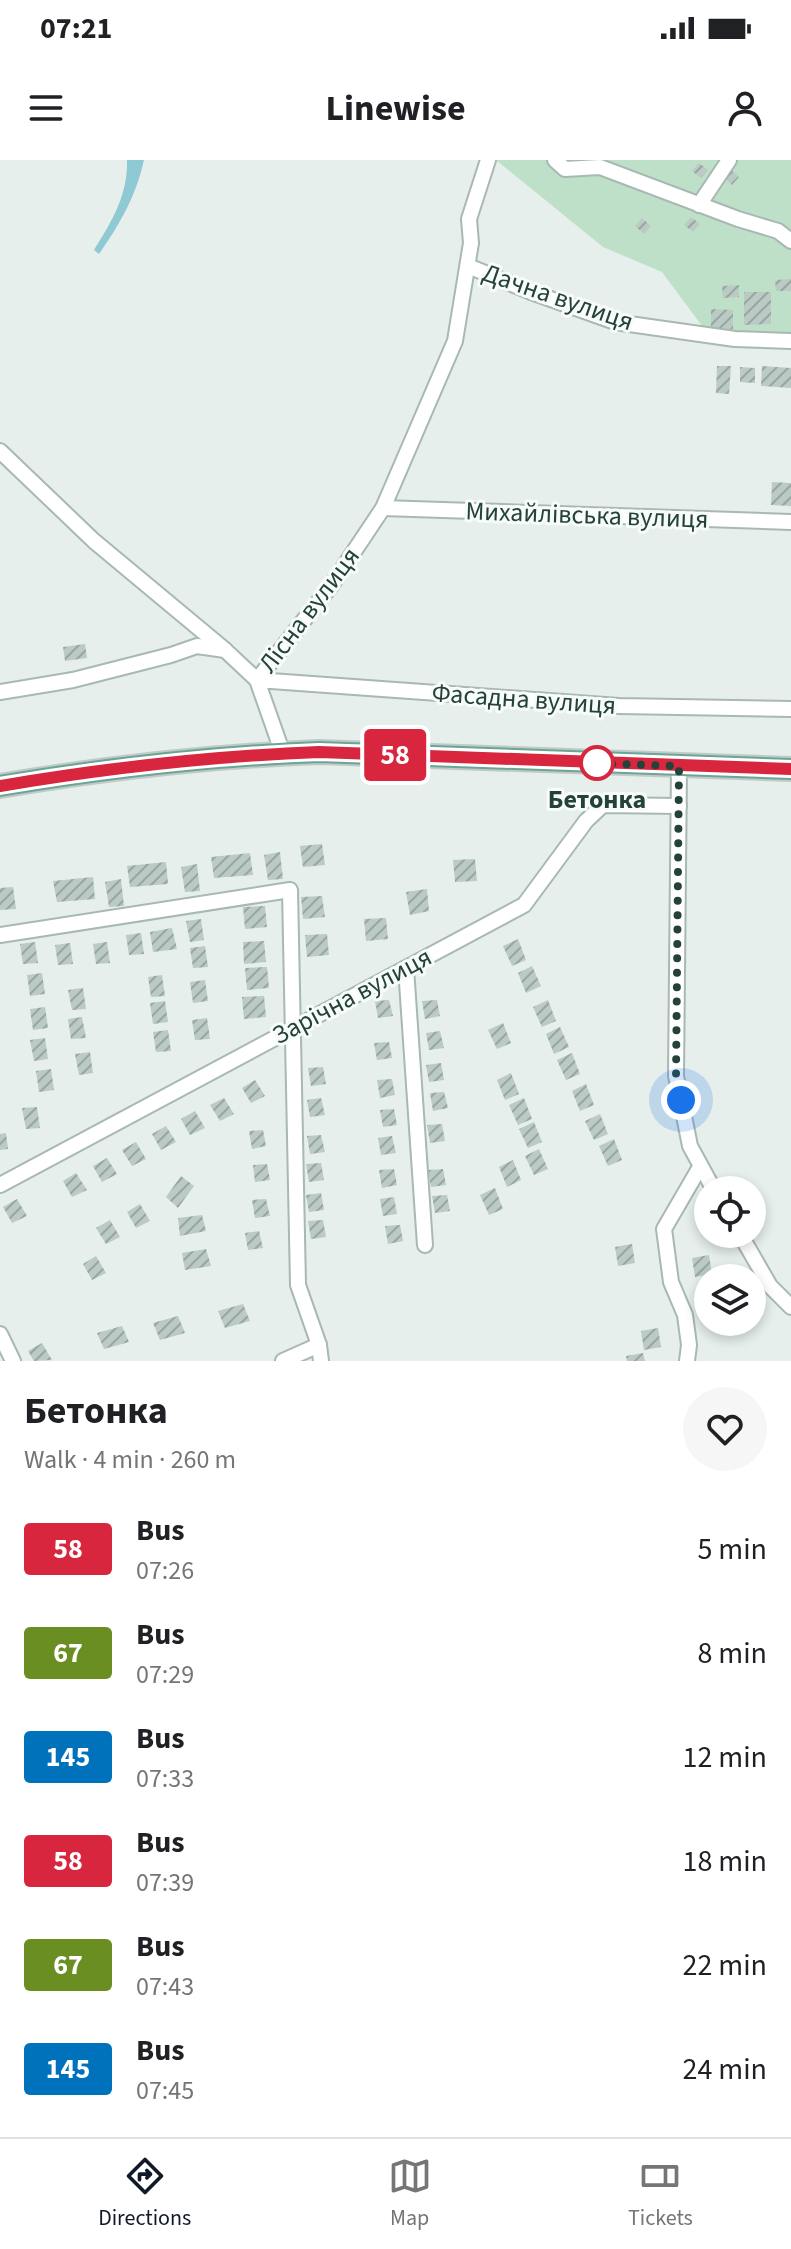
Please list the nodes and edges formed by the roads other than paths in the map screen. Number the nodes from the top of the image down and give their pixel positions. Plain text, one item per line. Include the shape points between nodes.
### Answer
1 (488, 160) edge
2 (555, 160) edge
3 (729, 160) edge
4 (592, 164) edge
5 (699, 205) junction
6 (790, 240) edge
7 (468, 266) junction
8 (791, 341) edge
9 (0, 451) edge
10 (383, 508) junction
11 (791, 522) edge
12 (225, 650) junction
13 (257, 680) junction
14 (0, 692) edge
15 (791, 709) edge
16 (283, 754) junction
17 (679, 766) junction
18 (791, 769) edge
19 (0, 786) edge
20 (679, 806) junction
21 (0, 935) edge
22 (406, 968) junction
23 (291, 1029) junction
24 (700, 1167) junction
25 (705, 1176) edge
26 (0, 1185) edge
27 (425, 1245) dead end
28 (748, 1248) edge
29 (791, 1307) edge
30 (0, 1334) edge
31 (319, 1345) junction
32 (13, 1361) edge
33 (283, 1361) edge
34 (321, 1361) edge
35 (687, 1361) edge

1 - 7 street, Лісна вулиця via 469,219
2 - 4 street via 565,169
3 - 5 street
4 - 5 street
5 - 6 street via 778,231
7 - 8 street, Дачна вулиця via 615,322 735,339
7 - 10 street, Лісна вулиця via 455,341
9 - 12 street, Лісна вулиця via 94,541
10 - 11 street, Михайлівська вулиця
10 - 13 street, Лісна вулиця
12 - 13 street, Лісна вулиця
12 - 14 street via 197,646 73,680
13 - 15 street, Фасадна вулиця via 619,706
13 - 16 street
16 - 17 main road
16 - 19 main road via 169,762
17 - 18 main road
17 - 20 street
20 - 22 street, Зарічна вулиця via 603,805 524,905
20 - 24 street via 676,1076 690,1146
21 - 23 street via 290,890
22 - 23 street, Зарічна вулиця
22 - 27 street
23 - 26 street, Зарічна вулиця
23 - 31 street via 298,1285
24 - 25 street
24 - 35 street via 664,1229 671,1282 685,1315
28 - 29 street via 770,1286
30 - 32 street
31 - 33 street
31 - 34 street

